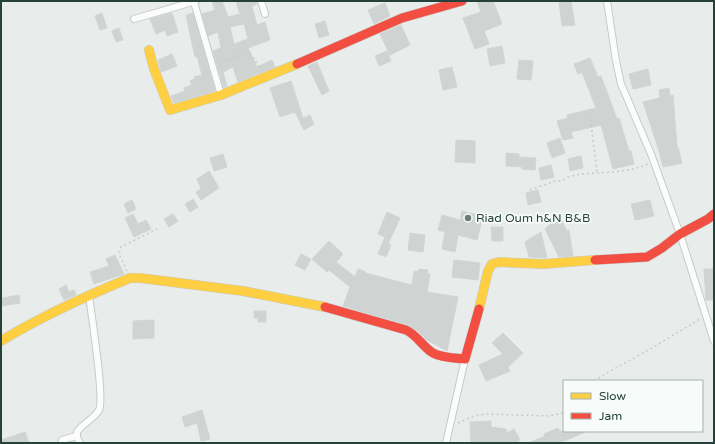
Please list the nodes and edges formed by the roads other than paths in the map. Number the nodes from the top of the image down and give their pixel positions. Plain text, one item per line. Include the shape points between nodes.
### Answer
1 (195, 1) edge
2 (261, 1) edge
3 (462, 1) edge
4 (607, 1) edge
5 (265, 14) dead end
6 (134, 19) dead end
7 (149, 50) dead end
8 (221, 94) junction
9 (714, 214) edge
10 (680, 234) junction
11 (89, 295) junction
12 (1, 341) edge
13 (714, 341) edge
14 (465, 359) junction
15 (76, 436) junction
16 (61, 443) edge
17 (80, 443) edge
18 (446, 443) edge

1 - 6 street
1 - 8 street
2 - 5 street
3 - 8 street via 402,18
4 - 10 street via 618,73
7 - 8 street via 170,110
9 - 10 street
10 - 13 street
10 - 14 street via 647,257 543,264 492,264
11 - 12 street
11 - 14 street via 130,278 243,291 327,307 406,330 433,353
11 - 15 street via 101,404 98,411 78,430
14 - 18 street
15 - 16 street via 62,440
15 - 17 street

